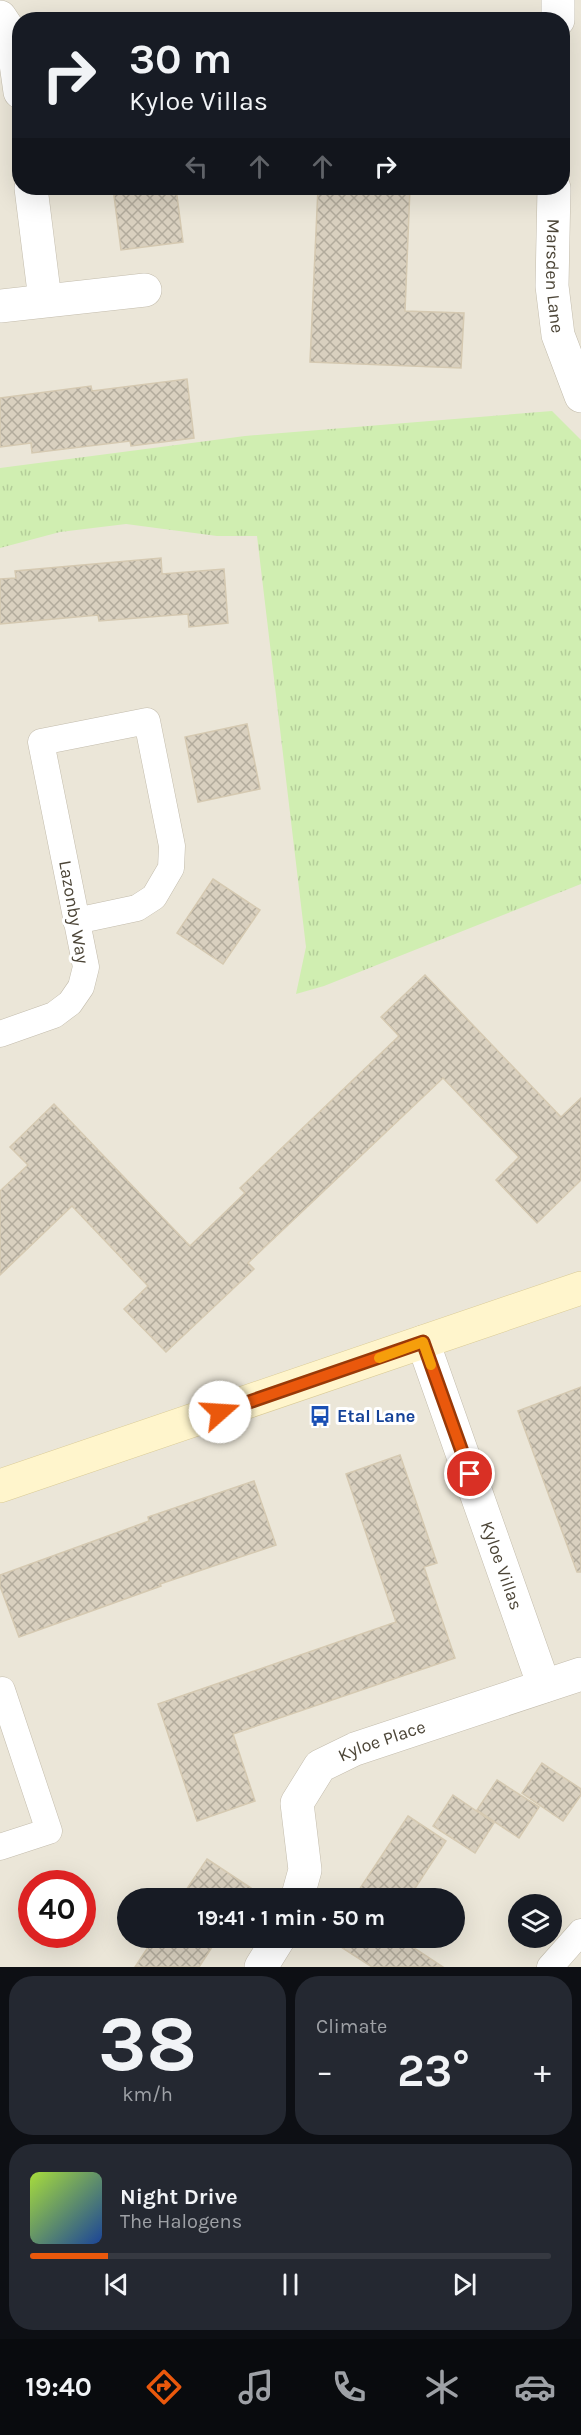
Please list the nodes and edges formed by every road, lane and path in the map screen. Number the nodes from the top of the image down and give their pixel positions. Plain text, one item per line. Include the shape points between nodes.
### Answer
1 (0, 17) edge
2 (12, 35) edge
3 (32, 195) edge
4 (554, 195) edge
5 (145, 290) dead end
6 (45, 300) junction
7 (0, 306) edge
8 (581, 396) edge
9 (76, 921) junction
10 (0, 1034) edge
11 (581, 1288) edge
12 (423, 1342) junction
13 (0, 1486) edge
14 (581, 1674) edge
15 (544, 1686) junction
16 (2, 1690) dead end
17 (0, 1847) edge
18 (300, 1888) edge
19 (581, 1932) edge
20 (273, 1948) edge
21 (261, 1967) edge
22 (550, 1967) edge

1 - 2 street
3 - 6 street
4 - 8 street, Marsden Lane via 552,286 558,335
5 - 6 street
6 - 7 street
9 - 9 lane, Lazonby Way via 137,908 154,897 171,868 172,846 147,721 41,742
9 - 10 lane, Lazonby Way via 86,967 81,987 70,1003 54,1015
11 - 12 street
12 - 13 street
12 - 15 street, Kyloe Villas
14 - 15 street, Kyloe Place
15 - 18 street, Kyloe Place via 355,1749 320,1766 297,1803 305,1870
16 - 17 lane via 49,1831
19 - 22 lane
20 - 21 street

